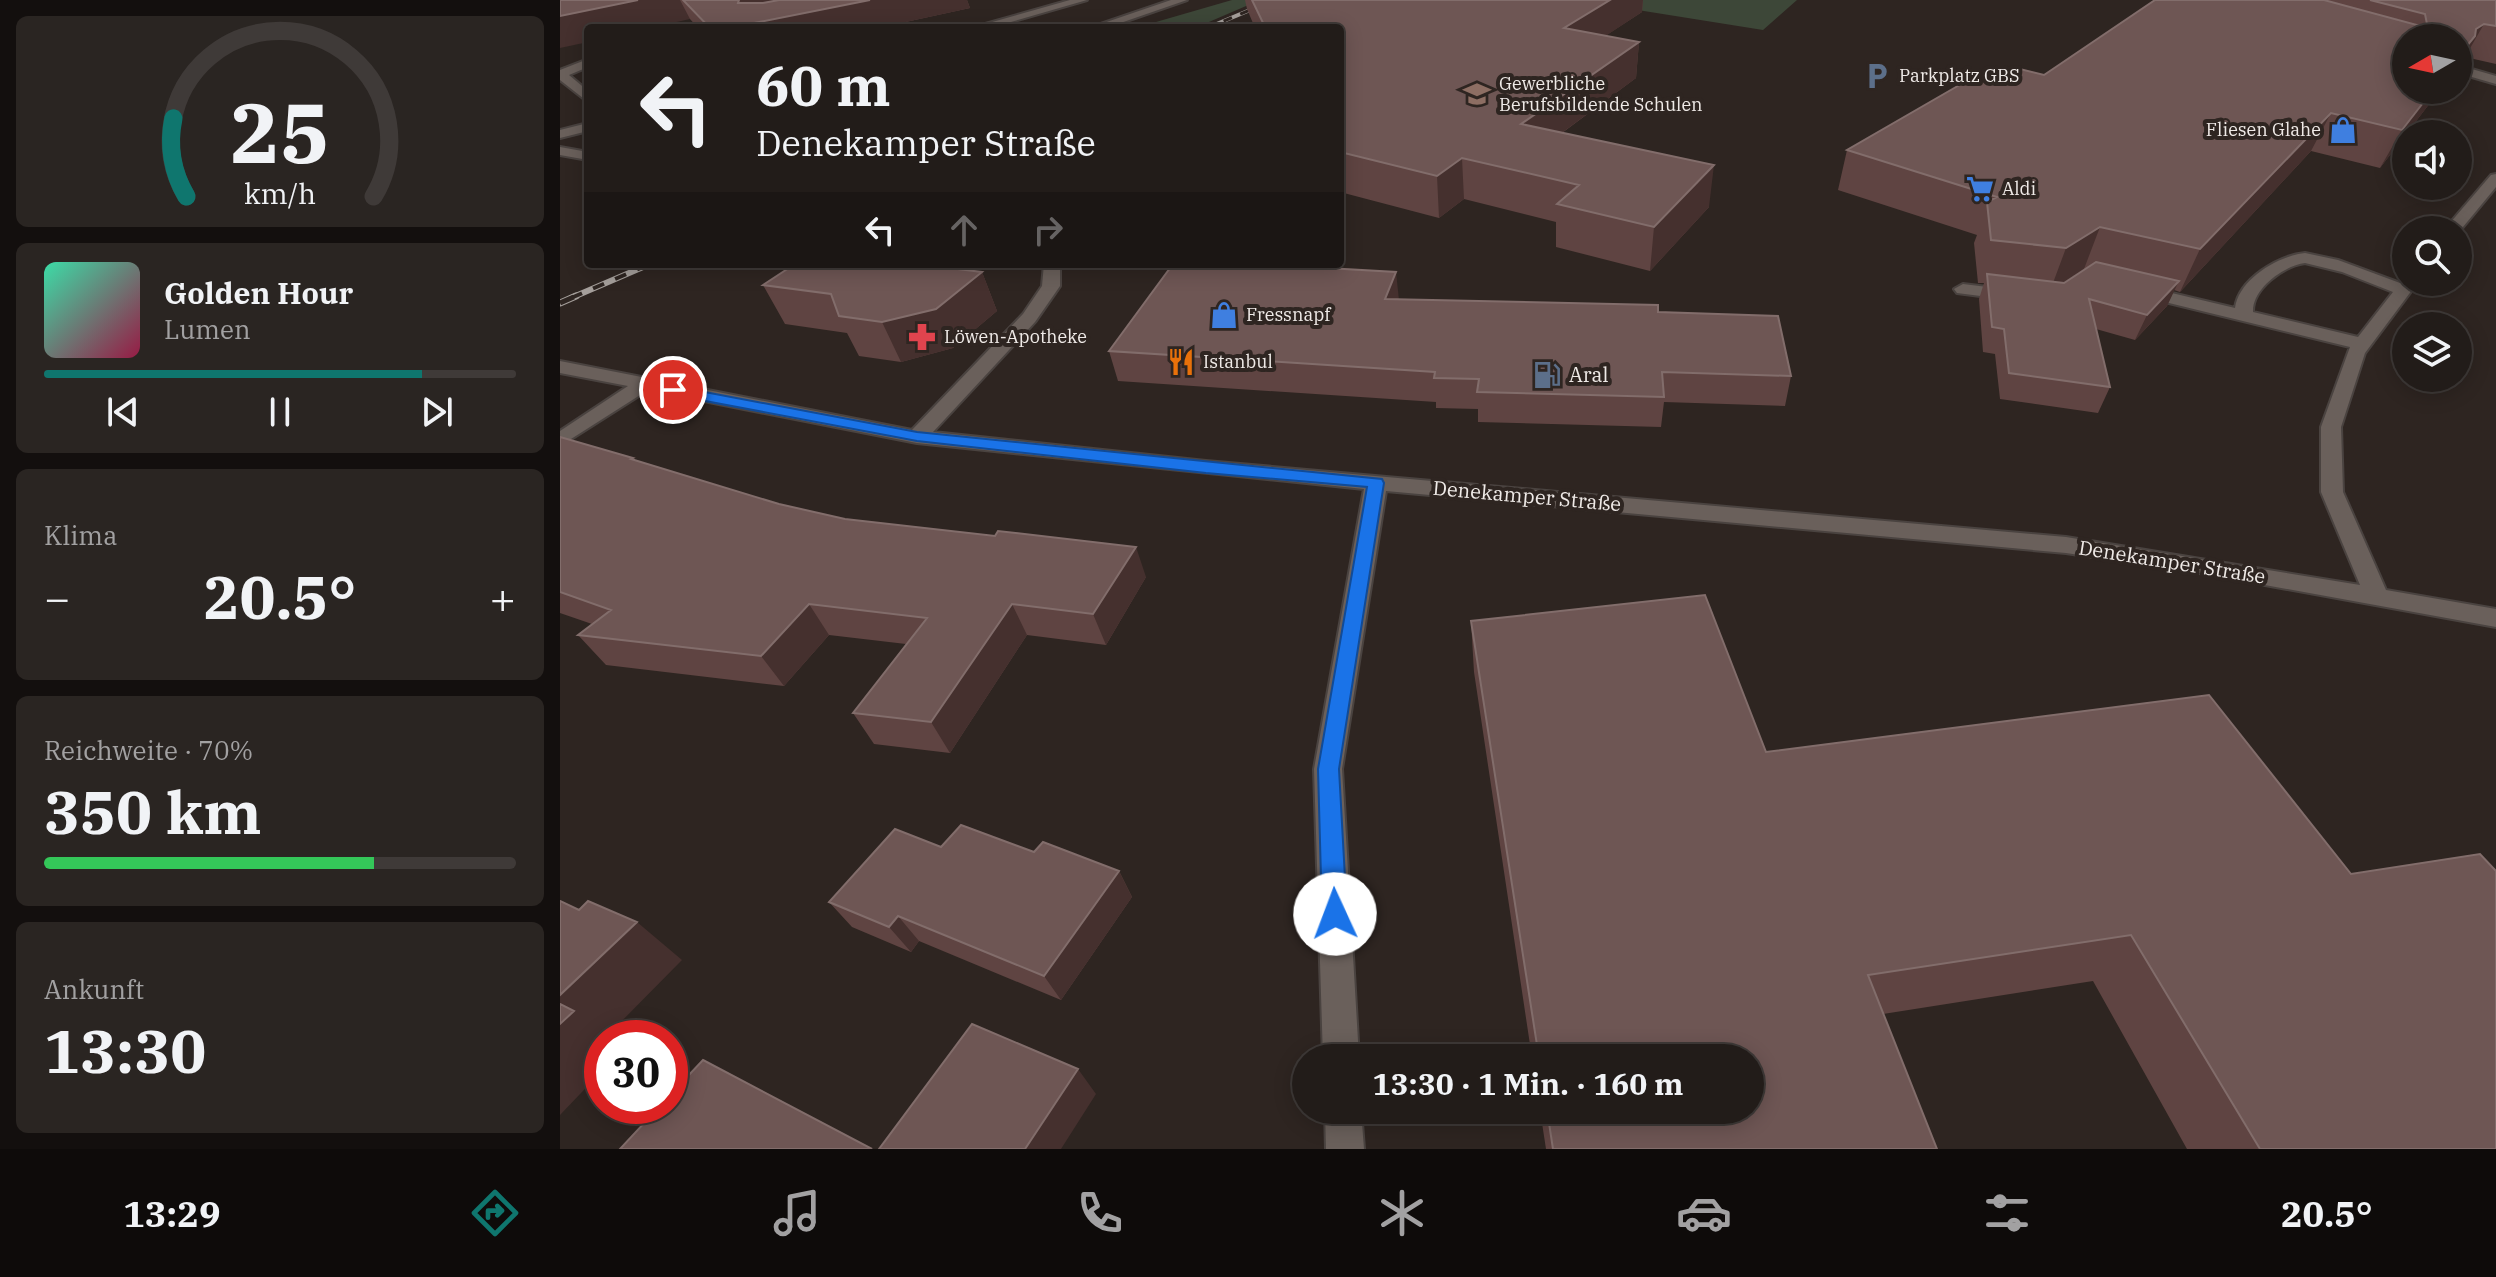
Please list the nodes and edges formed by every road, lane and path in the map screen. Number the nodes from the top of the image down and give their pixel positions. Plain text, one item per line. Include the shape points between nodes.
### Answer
1 (1018, 0) edge
2 (1082, 0) edge
3 (1182, 0) edge
4 (1033, 14) junction
5 (993, 24) edge
6 (1107, 24) edge
7 (584, 65) edge
8 (2472, 73) edge
9 (2496, 80) edge
10 (584, 94) edge
11 (584, 128) edge
12 (560, 134) edge
13 (560, 151) edge
14 (584, 155) edge
15 (2496, 178) edge
16 (2464, 216) edge
17 (1052, 268) edge
18 (2392, 282) edge
19 (2125, 287) edge
20 (1963, 289) dead end
21 (2398, 296) edge
22 (2024, 297) edge
23 (2245, 315) junction
24 (2362, 344) junction
25 (560, 367) edge
26 (643, 385) junction
27 (917, 437) junction
28 (560, 440) edge
29 (1376, 483) junction
30 (2376, 595) junction
31 (2496, 618) edge
32 (1340, 1044) edge
33 (1344, 1124) edge
34 (1345, 1149) edge

1 - 4 street
2 - 4 street
3 - 6 street
4 - 5 street
7 - 10 street via 561,74
8 - 9 street
11 - 12 street
13 - 14 street
15 - 16 street
17 - 27 street via 1051,286 1029,318
18 - 23 street via 2296,258 2258,283 2246,298
19 - 23 street
20 - 22 street
21 - 24 street
23 - 24 street
24 - 30 street via 2331,427 2332,492
25 - 26 street, Denekamper Straße
26 - 27 street, Denekamper Straße
26 - 28 street
27 - 29 street, Denekamper Straße
29 - 30 street, Denekamper Straße via 2066,545
29 - 32 street via 1328,769
30 - 31 street, Denekamper Straße
33 - 34 street

